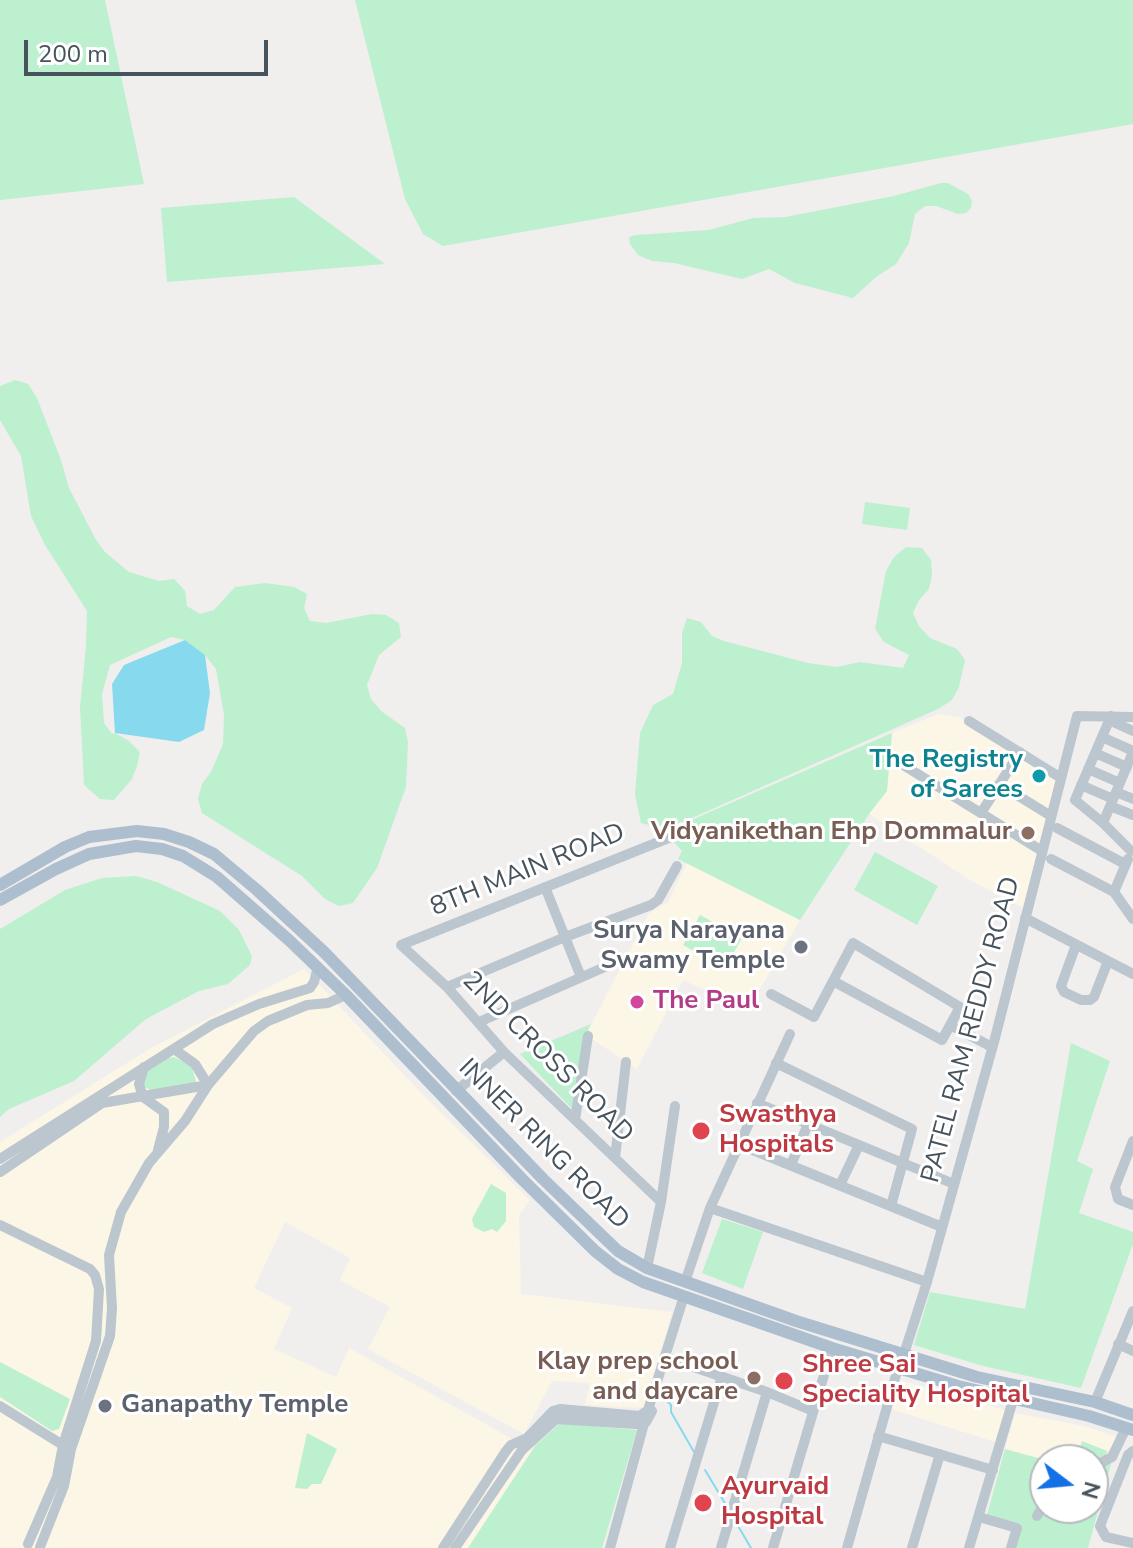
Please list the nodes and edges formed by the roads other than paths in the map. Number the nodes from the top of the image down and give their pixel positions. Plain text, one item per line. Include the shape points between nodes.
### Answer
1 (1133, 717) edge
2 (1110, 718) junction
3 (969, 721) dead end
4 (1133, 731) edge
5 (1102, 737) junction
6 (1020, 752) junction
7 (1133, 752) edge
8 (1095, 753) junction
9 (900, 763) dead end
10 (1127, 767) junction
11 (1088, 769) junction
12 (1061, 778) junction
13 (999, 784) junction
14 (1081, 785) junction
15 (1115, 795) junction
16 (1133, 799) edge
17 (981, 813) junction
18 (1133, 815) edge
19 (1051, 816) junction
20 (1103, 823) junction
21 (1057, 828) dead end
22 (671, 837) dead end
23 (1132, 848) edge
24 (1047, 855) junction
25 (1125, 864) junction
26 (677, 866) dead end
27 (0, 885) edge
28 (545, 887) junction
29 (1114, 892) junction
30 (0, 900) edge
31 (1025, 918) junction
32 (1133, 919) edge
33 (565, 937) junction
34 (401, 945) joint
35 (1076, 945) junction
36 (1108, 961) junction
37 (614, 963) dead end
38 (318, 967) junction
39 (1133, 974) edge
40 (581, 977) junction
41 (833, 981) junction
42 (447, 987) junction
43 (771, 994) dead end
44 (346, 995) junction
45 (479, 1022) junction
46 (950, 1025) junction
47 (790, 1034) dead end
48 (588, 1036) dead end
49 (992, 1047) junction
50 (174, 1049) junction
51 (504, 1052) junction
52 (626, 1062) dead end
53 (776, 1063) junction
54 (144, 1067) junction
55 (208, 1085) junction
56 (456, 1091) junction
57 (143, 1097) junction
58 (757, 1103) junction
59 (675, 1106) dead end
60 (575, 1120) junction
61 (808, 1124) junction
62 (1133, 1141) edge
63 (738, 1144) junction
64 (859, 1145) junction
65 (157, 1151) junction
66 (615, 1158) junction
67 (0, 1159) edge
68 (904, 1163) junction
69 (791, 1165) junction
70 (0, 1172) edge
71 (954, 1184) junction
72 (840, 1185) junction
73 (661, 1202) junction
74 (1133, 1205) edge
75 (891, 1206) junction
76 (710, 1208) junction
77 (0, 1225) edge
78 (942, 1227) junction
79 (109, 1255) junction
80 (647, 1268) junction
81 (90, 1269) junction
82 (685, 1282) junction
83 (927, 1282) junction
84 (684, 1296) junction
85 (1133, 1311) edge
86 (1118, 1344) junction
87 (832, 1348) junction
88 (1133, 1351) edge
89 (904, 1354) junction
90 (664, 1357) junction
91 (898, 1368) junction
92 (722, 1376) junction
93 (767, 1392) junction
94 (1013, 1400) junction
95 (1095, 1402) junction
96 (0, 1406) edge
97 (813, 1411) junction
98 (1133, 1415) edge
99 (645, 1418) junction
100 (1129, 1429) edge
101 (878, 1436) junction
102 (532, 1439) junction
103 (67, 1447) junction
104 (1133, 1451) edge
105 (940, 1454) junction
106 (1109, 1459) edge
107 (993, 1470) junction
108 (979, 1517) junction
109 (1133, 1543) edge
110 (23, 1546) edge
111 (41, 1547) edge
112 (443, 1548) edge
113 (455, 1548) edge
114 (610, 1548) edge
115 (670, 1548) edge
116 (721, 1548) edge
117 (773, 1548) edge
118 (847, 1548) edge
119 (912, 1548) edge
120 (969, 1548) edge
121 (1011, 1548) edge

1 - 2 street
2 - 4 street
2 - 5 street
2 - 12 street, PATEL RAM REDDY ROAD via 1077,716
3 - 6 street
5 - 7 street
5 - 8 street
6 - 12 street
6 - 13 street
7 - 10 street
8 - 10 street
8 - 11 street
9 - 17 street
10 - 15 street
11 - 14 street
11 - 15 street
12 - 19 street, PATEL RAM REDDY ROAD
13 - 17 street
13 - 19 street
14 - 15 street
14 - 20 street via 1075,800
15 - 16 street
15 - 18 street
15 - 20 street
17 - 24 street
19 - 24 street, PATEL RAM REDDY ROAD
20 - 23 street
21 - 25 street
22 - 28 street, 8TH MAIN ROAD
23 - 25 street
24 - 29 street
24 - 31 street, PATEL RAM REDDY ROAD
25 - 29 street
26 - 33 street via 658,900
27 - 56 main road, INNER RING ROAD via 89,837 137,831 189,842 214,854 324,952
28 - 33 street
28 - 34 street, 8TH MAIN ROAD
29 - 32 street
30 - 38 main road, INNER RING ROAD via 89,854 136,846 162,849 217,877
31 - 35 street
31 - 49 street, PATEL RAM REDDY ROAD
33 - 40 street
33 - 42 street
34 - 42 street, 2ND CROSS ROAD
35 - 36 street
35 - 36 street via 1061,986 1064,992 1090,1000
36 - 39 street
37 - 40 street
38 - 44 main road, INNER RING ROAD
38 - 50 street via 310,988 213,1024
40 - 45 street
41 - 43 street via 814,1017
41 - 46 street via 942,1040
41 - 46 street via 853,943 960,1007
42 - 45 street, 2ND CROSS ROAD
44 - 55 street via 263,1023
44 - 84 main road, INNER RING ROAD via 595,1251 643,1282
45 - 51 street, 2ND CROSS ROAD
46 - 49 street
47 - 53 street
48 - 60 street
49 - 71 street, PATEL RAM REDDY ROAD
50 - 54 street
50 - 55 street via 195,1064
51 - 56 street
51 - 60 street, 2ND CROSS ROAD
52 - 66 street
53 - 58 street
53 - 68 street via 912,1129
54 - 57 street via 139,1084
54 - 67 street
55 - 57 street
55 - 65 street
56 - 80 main road, INNER RING ROAD via 618,1251
57 - 65 street via 164,1112
57 - 70 street via 102,1103
58 - 61 street
58 - 63 street
59 - 73 street
60 - 66 street, 2ND CROSS ROAD
61 - 64 street
61 - 69 street
62 - 74 street via 1115,1187 1118,1199
63 - 69 street
63 - 76 street
64 - 68 street
64 - 72 street
65 - 79 street via 121,1212
66 - 73 street, 2ND CROSS ROAD
68 - 71 street
68 - 75 street
69 - 72 street
71 - 78 street, PATEL RAM REDDY ROAD
72 - 75 street
73 - 80 street
75 - 78 street
76 - 82 street
76 - 83 street
77 - 81 street
78 - 83 street, PATEL RAM REDDY ROAD
79 - 81 street
79 - 103 street via 110,1336
80 - 82 main road, INNER RING ROAD
81 - 103 street via 99,1289 96,1341
82 - 89 main road, INNER RING ROAD
83 - 89 street, PATEL RAM REDDY ROAD
84 - 87 main road, INNER RING ROAD
84 - 90 street
85 - 86 street
86 - 88 street
86 - 95 street
87 - 91 main road, INNER RING ROAD
87 - 97 street
89 - 95 main road, INNER RING ROAD via 977,1377
90 - 92 street
90 - 99 street via 652,1411
91 - 94 main road, INNER RING ROAD
91 - 101 street
92 - 93 street
92 - 115 street
93 - 97 street
93 - 116 street
94 - 100 main road, INNER RING ROAD
94 - 107 street
95 - 98 main road, INNER RING ROAD
96 - 103 street
97 - 117 street
99 - 102 street via 636,1424 561,1418
99 - 114 street
100 - 106 street
101 - 105 street
101 - 118 street
102 - 112 street via 506,1451
102 - 113 street
103 - 110 street
103 - 111 street via 64,1486
104 - 109 street via 1100,1526 1106,1537
105 - 107 street
105 - 119 street
107 - 108 street
108 - 120 street
108 - 121 street via 1017,1528
110 - 111 street

